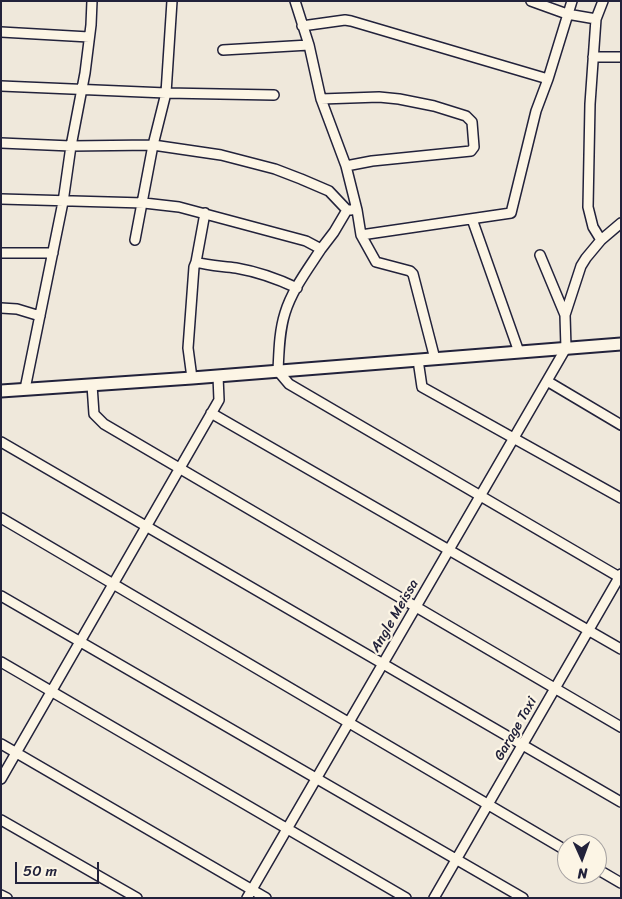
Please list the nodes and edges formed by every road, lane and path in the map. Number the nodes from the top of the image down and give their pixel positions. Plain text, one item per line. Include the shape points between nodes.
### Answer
1 (92, 1) edge
2 (172, 1) edge
3 (295, 1) edge
4 (531, 1) edge
5 (572, 1) edge
6 (603, 1) edge
7 (567, 14) junction
8 (596, 19) junction
9 (302, 26) junction
10 (1, 32) edge
11 (89, 37) junction
12 (309, 45) junction
13 (223, 50) dead end
14 (593, 57) junction
15 (621, 57) edge
16 (548, 79) junction
17 (1, 86) edge
18 (82, 90) junction
19 (166, 93) junction
20 (274, 95) dead end
21 (321, 99) junction
22 (1, 143) edge
23 (153, 145) junction
24 (70, 146) junction
25 (346, 166) junction
26 (1, 199) edge
27 (63, 202) junction
28 (144, 203) junction
29 (347, 210) junction
30 (357, 210) junction
31 (206, 213) junction
32 (472, 218) junction
33 (621, 223) edge
34 (361, 236) junction
35 (135, 240) dead end
36 (601, 240) junction
37 (321, 249) junction
38 (1, 253) edge
39 (53, 253) junction
40 (540, 254) dead end
41 (196, 262) junction
42 (297, 288) junction
43 (1, 308) edge
44 (565, 315) junction
45 (40, 316) junction
46 (618, 346) edge
47 (566, 348) junction
48 (519, 352) junction
49 (435, 358) junction
50 (418, 360) junction
51 (278, 371) junction
52 (218, 376) junction
53 (192, 378) junction
54 (547, 381) junction
55 (92, 385) junction
56 (25, 389) junction
57 (1, 391) edge
58 (211, 413) junction
59 (621, 425) edge
60 (514, 438) junction
61 (1, 442) edge
62 (180, 468) junction
63 (480, 496) junction
64 (621, 498) edge
65 (1, 518) edge
66 (147, 526) junction
67 (449, 550) junction
68 (620, 576) edge
69 (113, 584) junction
70 (1, 596) edge
71 (416, 608) junction
72 (588, 630) junction
73 (80, 642) junction
74 (621, 649) edge
75 (1, 662) edge
76 (383, 664) junction
77 (556, 688) junction
78 (52, 691) junction
79 (349, 723) junction
80 (621, 727) edge
81 (1, 744) edge
82 (523, 745) junction
83 (17, 753) junction
84 (317, 778) junction
85 (1, 780) edge
86 (621, 802) edge
87 (488, 805) junction
88 (1, 820) edge
89 (288, 829) junction
90 (557, 845) edge
91 (457, 859) junction
92 (607, 874) edge
93 (621, 882) edge
94 (1, 894) edge
95 (250, 894) edge
96 (7, 898) edge
97 (136, 898) edge
98 (266, 898) edge
99 (406, 898) edge
100 (434, 898) edge
101 (523, 898) edge

1 - 11 street
2 - 19 street
3 - 9 street
4 - 7 street
5 - 7 street
6 - 8 street
7 - 8 street
7 - 16 street
8 - 14 street
9 - 12 street
9 - 16 street via 351,21
10 - 11 street
11 - 18 street
12 - 13 street
12 - 21 street
14 - 15 street
14 - 36 street via 588,206 593,227
16 - 32 street via 534,118 511,212
17 - 18 street
18 - 19 street
18 - 24 street
19 - 20 street
19 - 23 street
21 - 25 street
21 - 25 street via 399,99 466,116 472,122 474,147 471,152
22 - 24 street
23 - 24 street
23 - 28 street
23 - 29 street via 221,155 275,169 329,191
24 - 27 street
25 - 30 street
26 - 27 street
27 - 28 street
27 - 39 street
28 - 31 street
28 - 35 street
29 - 30 street
29 - 37 street
30 - 34 street
31 - 37 street via 306,241
31 - 41 street
32 - 34 street
32 - 48 street
33 - 36 street
34 - 49 street via 376,262 413,274
36 - 44 street via 581,266
37 - 42 street
38 - 39 street
39 - 45 street
40 - 44 street
41 - 42 street via 271,276
41 - 53 street via 188,348
42 - 51 street via 285,313
43 - 45 street
44 - 47 street
45 - 56 street
46 - 47 street
47 - 48 street
47 - 54 street, Angle Meissa
48 - 49 street
49 - 50 street
50 - 51 street
50 - 60 street via 422,387
51 - 52 street
51 - 63 street via 289,384
52 - 53 street
52 - 58 street via 219,400
53 - 55 street
54 - 59 street
54 - 60 street, Angle Meissa
55 - 56 street
55 - 62 street via 94,414 104,424
56 - 57 street
58 - 62 street
58 - 67 street
60 - 63 street, Angle Meissa
60 - 64 street
61 - 66 street
62 - 66 street
62 - 71 street
63 - 67 street, Angle Meissa
63 - 68 street
65 - 69 street
66 - 69 street
66 - 76 street
67 - 71 street, Angle Meissa
67 - 72 street
68 - 72 street, Garage Taxi
69 - 73 street
69 - 79 street
70 - 73 street
71 - 76 street, Angle Meissa
71 - 77 street
72 - 74 street
72 - 77 street, Garage Taxi
73 - 78 street
73 - 84 street
75 - 78 street
76 - 79 street, Angle Meissa
76 - 82 street
77 - 80 street
77 - 82 street, Garage Taxi
78 - 83 street
78 - 89 street
79 - 84 street, Angle Meissa
79 - 87 street
81 - 83 street
82 - 86 street
82 - 87 street, Garage Taxi
83 - 85 street
83 - 95 street
84 - 89 street, Angle Meissa
84 - 91 street
87 - 90 street
87 - 91 street, Garage Taxi
88 - 97 street
89 - 95 street, Angle Meissa
89 - 99 street
91 - 100 street, Garage Taxi
91 - 101 street
92 - 93 street
94 - 96 street
95 - 98 street

